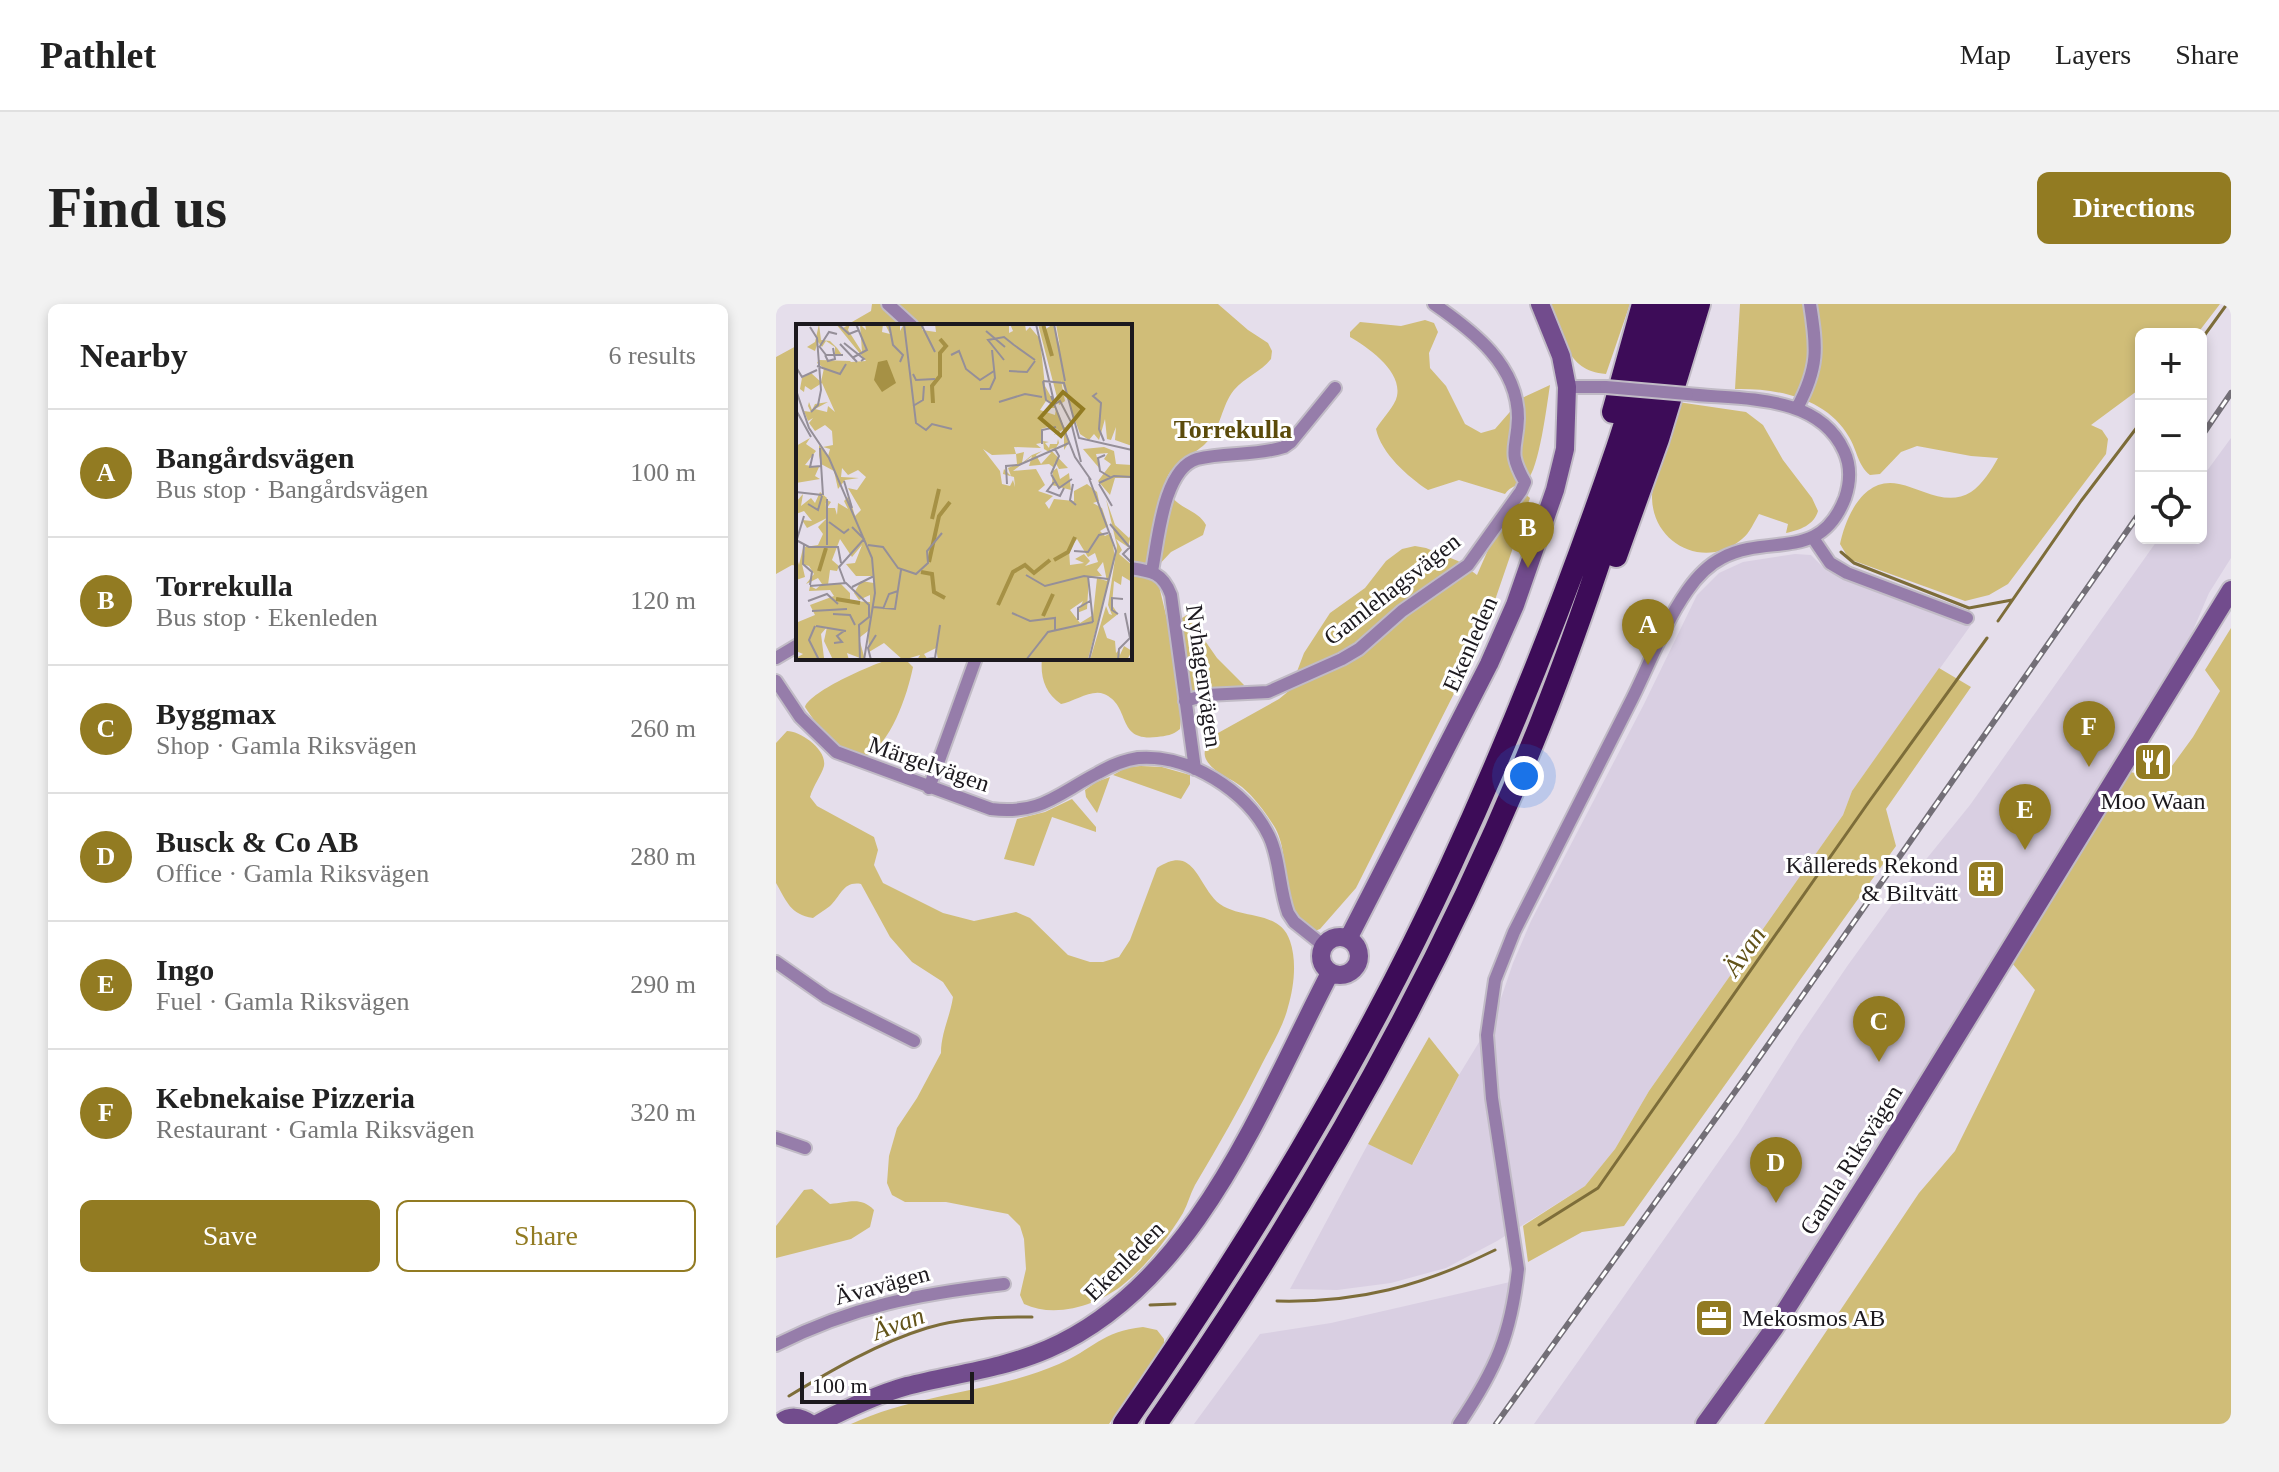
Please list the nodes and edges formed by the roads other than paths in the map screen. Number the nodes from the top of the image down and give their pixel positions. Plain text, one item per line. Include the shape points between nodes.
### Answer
1 (888, 304) edge
2 (1434, 304) edge
3 (1540, 304) edge
4 (1643, 304) edge
5 (1660, 304) edge
6 (1681, 304) edge
7 (1699, 304) edge
8 (1810, 304) edge
9 (910, 324) edge
10 (1567, 387) junction
11 (1335, 388) dead end
12 (1797, 408) junction
13 (1813, 538) junction
14 (1579, 553) junction
15 (1132, 568) edge
16 (1152, 571) junction
17 (2231, 590) edge
18 (1967, 618) dead end
19 (796, 646) edge
20 (776, 658) edge
21 (975, 660) edge
22 (776, 681) edge
23 (1185, 701) junction
24 (1542, 721) junction
25 (1195, 769) junction
26 (929, 788) junction
27 (1348, 939) junction
28 (1324, 946) junction
29 (776, 962) edge
30 (1330, 973) junction
31 (914, 1041) dead end
32 (776, 1138) edge
33 (805, 1148) dead end
34 (1004, 1284) dead end
35 (776, 1345) edge
36 (779, 1419) edge
37 (811, 1424) edge
38 (817, 1424) edge
39 (1124, 1424) edge
40 (1156, 1424) edge
41 (1459, 1424) edge
42 (1705, 1424) edge

1 - 9 street
2 - 23 street, Gamlehagsvägen via 1481,340 1512,382 1518,409 1514,463 1525,482 1521,491 1468,565 1359,649 1268,692
3 - 10 street, Ekenleden
4 - 14 highway
5 - 14 highway
6 - 24 highway via 1609,533
7 - 24 highway via 1634,510 1592,618
8 - 12 street via 1815,366
10 - 12 street, bridge
10 - 27 street, Ekenleden via 1560,473 1515,605
11 - 16 street via 1284,447 1197,459 1184,468 1165,502
12 - 13 street via 1832,432 1848,458 1844,501 1829,526
13 - 18 street via 1830,563 1847,573
13 - 41 street via 1723,558 1691,586 1514,932 1495,980 1487,1035 1518,1269 1516,1291 1497,1361
14 - 39 highway via 1491,775 1383,1003 1236,1259
15 - 16 street
16 - 23 street, Nyhagenvägen via 1164,579 1171,595
17 - 42 street, Gamla Riksvägen via 1853,1204
19 - 20 street
21 - 26 street
22 - 26 street, Märgelvägen via 800,717 836,752
23 - 25 street, Nyhagenvägen
24 - 40 highway via 1470,884 1369,1083 1257,1273
25 - 26 street, Märgelvägen via 1175,761 1137,758 1022,811 991,809
25 - 28 street, Märgelvägen via 1256,815 1270,839 1288,913
27 - 28 street via 1332,939
27 - 30 street, Ekenleden via 1357,948 1356,966 1342,975
28 - 30 street via 1322,964
29 - 31 street via 826,997
30 - 38 street, Ekenleden via 1221,1182 1178,1242 1121,1302 1047,1350 881,1394
32 - 33 street
34 - 35 street, Ävavägen via 896,1300
36 - 37 street via 796,1417

